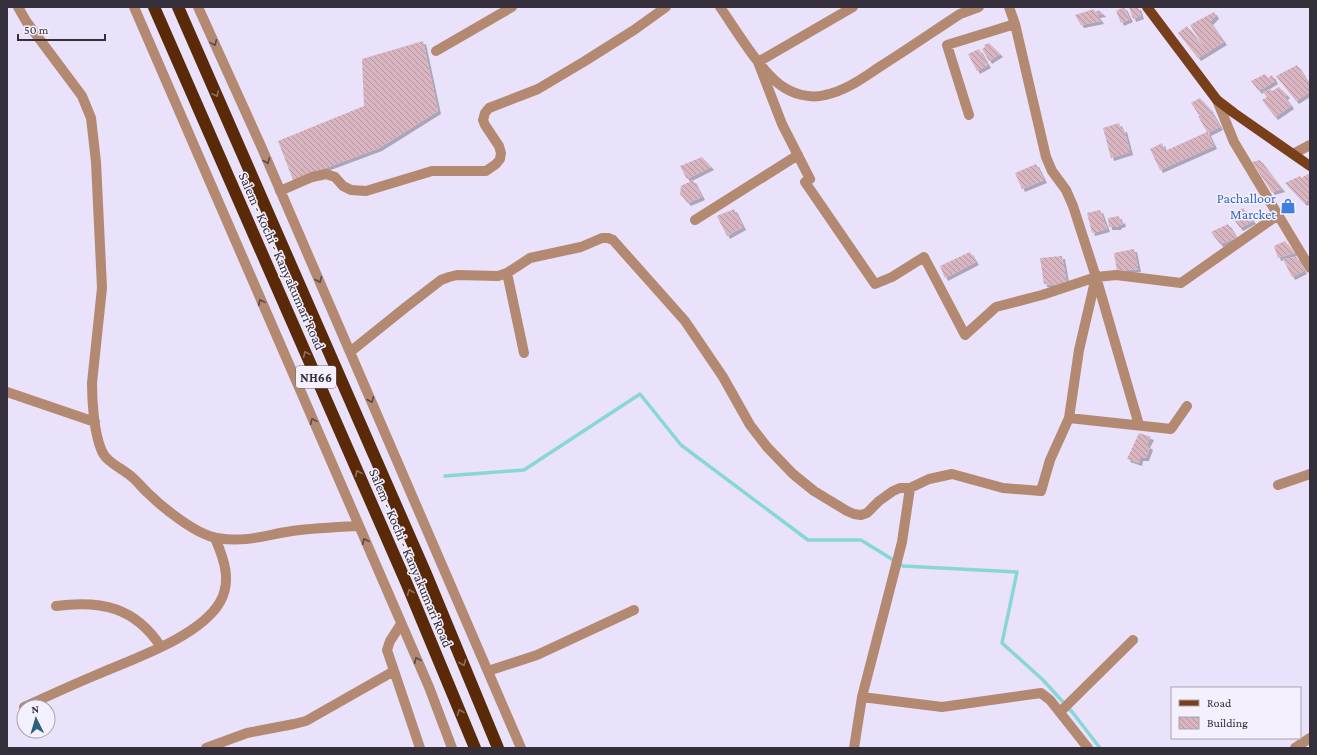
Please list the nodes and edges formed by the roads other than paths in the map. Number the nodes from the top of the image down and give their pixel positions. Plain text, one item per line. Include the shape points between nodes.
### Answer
1 (18, 7) edge
2 (134, 7) edge
3 (154, 7) edge
4 (178, 7) edge
5 (198, 7) edge
6 (512, 7) edge
7 (666, 7) edge
8 (720, 7) edge
9 (853, 7) edge
10 (980, 7) edge
11 (1009, 7) edge
12 (1147, 7) edge
13 (1015, 24) junction
14 (436, 51) dead end
15 (758, 62) junction
16 (1217, 100) junction
17 (969, 115) dead end
18 (1310, 146) edge
19 (1293, 154) junction
20 (798, 155) junction
21 (1310, 166) edge
22 (280, 191) junction
23 (1278, 214) junction
24 (696, 220) dead end
25 (1310, 268) edge
26 (507, 273) junction
27 (1096, 277) junction
28 (350, 352) junction
29 (524, 353) dead end
30 (7, 392) edge
31 (1188, 406) dead end
32 (1068, 418) junction
33 (95, 422) junction
34 (1139, 425) junction
35 (1310, 474) edge
36 (1278, 485) dead end
37 (910, 488) junction
38 (358, 526) junction
39 (215, 538) junction
40 (56, 606) dead end
41 (634, 610) dead end
42 (401, 624) junction
43 (1133, 640) dead end
44 (161, 647) junction
45 (394, 671) junction
46 (488, 671) junction
47 (862, 697) junction
48 (42, 699) edge
49 (1060, 712) junction
50 (1310, 738) edge
51 (206, 748) edge
52 (420, 748) edge
53 (452, 748) edge
54 (475, 748) edge
55 (498, 748) edge
56 (521, 748) edge
57 (854, 748) edge
58 (1088, 748) edge
59 (1295, 748) edge

1 - 33 street via 82,96 91,118 96,162 102,288 92,383
38 -> 2 street
54 -> 3 highway, Salem - Kochi - Kanyakumari Road / NH66 via 406,582
4 -> 55 highway, Salem - Kochi - Kanyakumari Road / NH66 via 426,574
5 -> 22 street
6 - 14 street
7 - 22 street via 538,89 489,108 483,120 501,153 496,164 486,171 432,171 366,190 352,190 343,186 335,177 326,174 312,177
8 - 15 street
9 - 15 street
10 - 15 street via 960,14 857,81 824,96 813,97 791,92 772,78
11 - 13 street
12 - 16 main road
13 - 17 street via 947,45
13 - 27 street via 1046,157 1073,206
15 - 20 street via 782,124
16 - 19 main road
16 - 23 street via 1234,142
18 - 19 street
19 - 21 main road
20 - 24 street
20 - 27 street via 810,179 805,182 875,284 892,277 924,257 965,335 996,307
22 -> 28 street
23 - 25 street
23 - 27 street via 1181,283 1116,275
26 - 28 street via 498,276 457,275 441,280
26 - 29 street
26 - 37 street via 530,258 581,247 602,238 613,240 685,321 723,377 750,425 767,447 798,478 847,511 861,515 867,513 887,494 900,488
27 - 32 street via 1079,350
27 - 34 street
28 -> 46 street
30 - 33 street
31 - 34 street via 1172,429
32 - 34 street
32 - 37 street via 1050,460 1041,491 1003,488 952,474 929,479
33 - 39 street via 101,450 106,458 134,478 172,514
35 - 36 street
37 - 47 street via 902,542
38 - 39 street via 291,531 249,540
42 -> 38 street
39 - 44 street via 226,573 225,589 220,602 204,620
40 - 44 street via 77,603 122,611 146,628
41 - 46 street via 537,655
42 - 45 street via 388,645 388,655
53 -> 42 street
43 - 49 street
44 - 48 street
45 - 51 street via 306,721 247,733
45 - 52 street
46 - 56 street
47 - 49 street via 942,707 1039,693 1048,697
47 - 57 street
49 - 58 street
50 - 59 street

